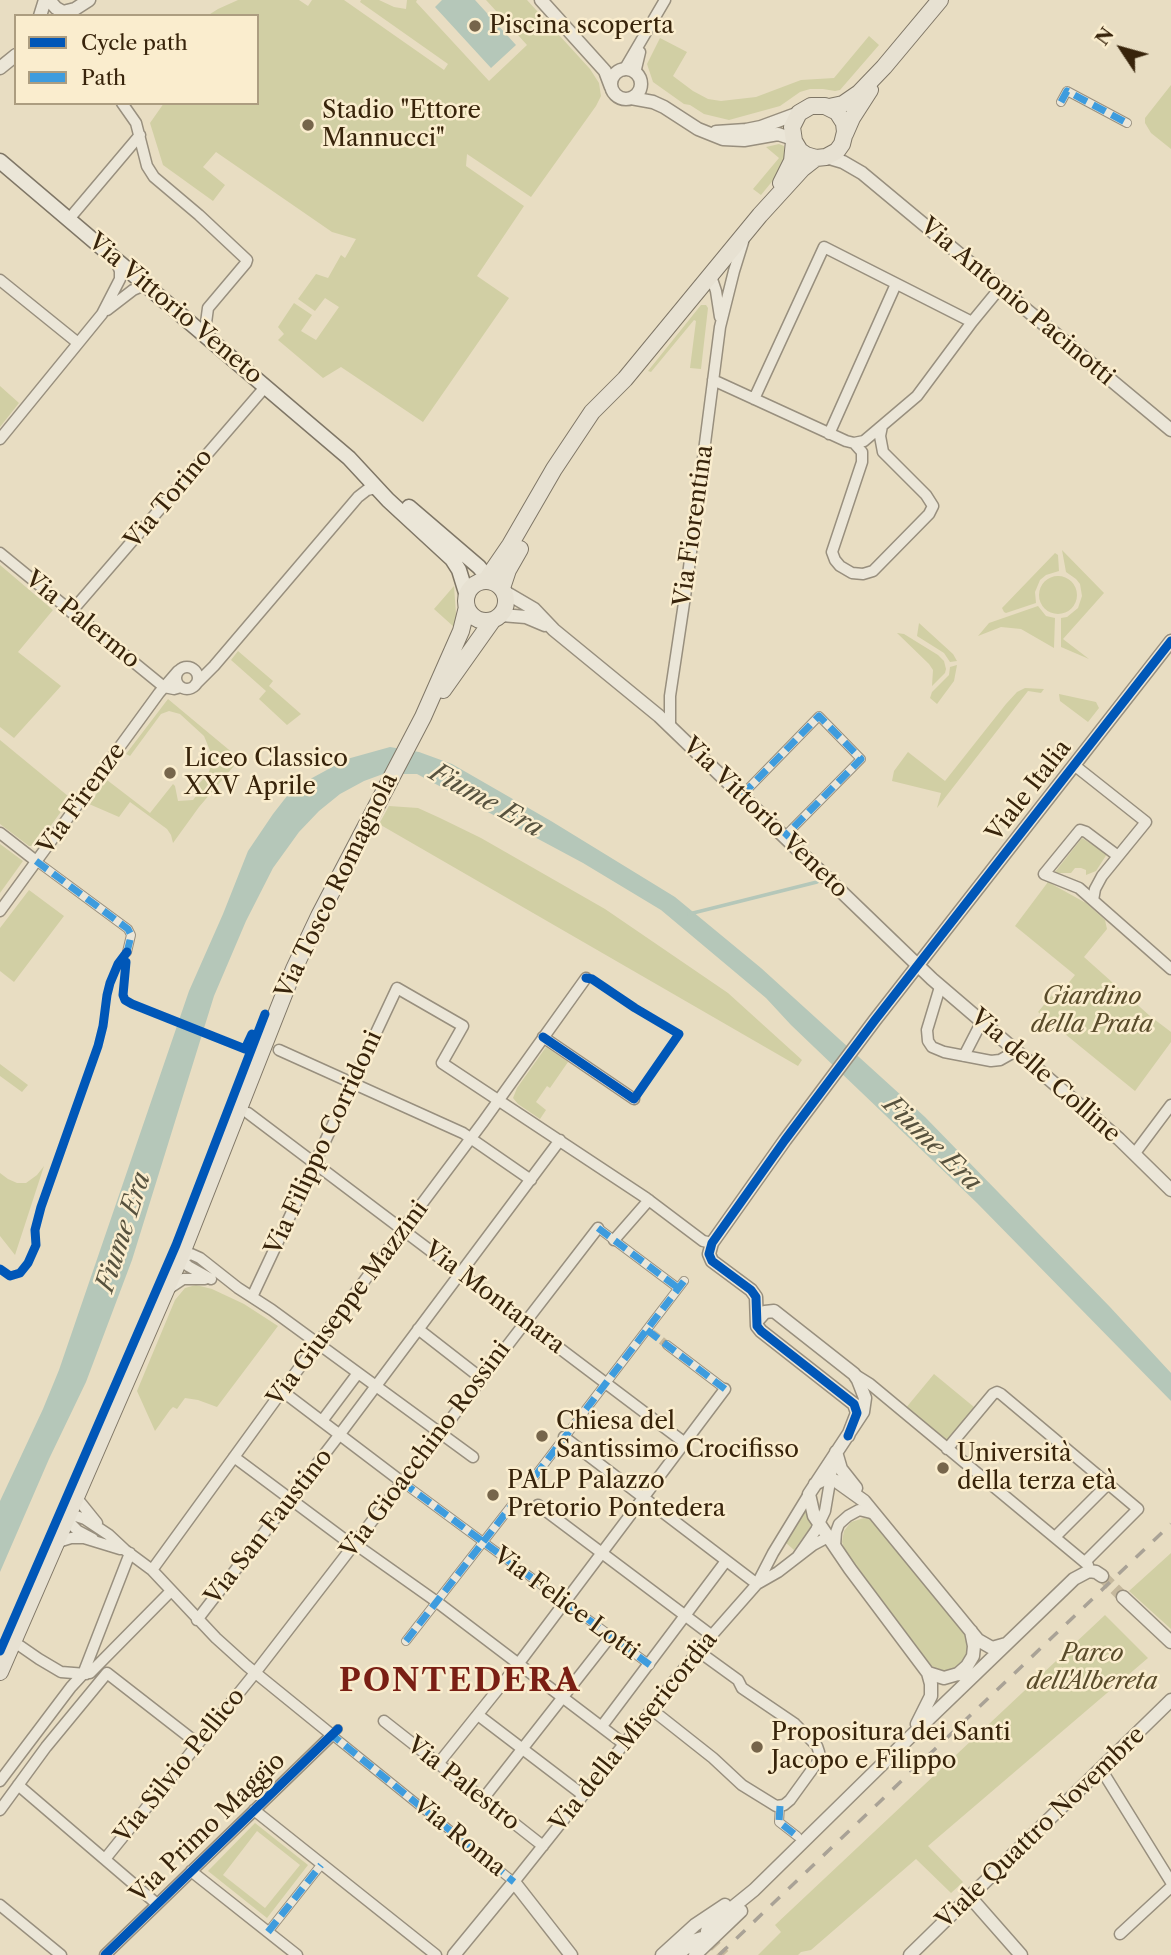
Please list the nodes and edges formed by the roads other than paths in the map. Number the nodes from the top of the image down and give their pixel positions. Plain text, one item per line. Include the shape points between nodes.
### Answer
1 (47, 0) edge
2 (541, 0) edge
3 (665, 0) edge
4 (940, 0) edge
5 (88, 1) edge
6 (65, 14) edge
7 (585, 47) junction
8 (884, 67) junction
9 (630, 74) junction
10 (611, 87) junction
11 (631, 98) junction
12 (1061, 102) dead end
13 (124, 105) edge
14 (664, 107) junction
15 (829, 107) junction
16 (799, 113) junction
17 (1127, 123) dead end
18 (709, 133) junction
19 (140, 135) junction
20 (844, 139) junction
21 (793, 140) junction
22 (821, 158) junction
23 (0, 160) edge
24 (862, 173) junction
25 (760, 215) junction
26 (69, 219) junction
27 (747, 229) junction
28 (113, 256) junction
29 (715, 271) junction
30 (0, 280) edge
31 (896, 284) junction
32 (148, 286) junction
33 (1000, 288) junction
34 (728, 293) junction
35 (686, 305) junction
36 (719, 309) junction
37 (102, 314) junction
38 (972, 322) junction
39 (720, 327) junction
40 (210, 338) junction
41 (78, 343) junction
42 (713, 380) junction
43 (622, 382) junction
44 (266, 386) junction
45 (754, 399) junction
46 (882, 426) junction
47 (1171, 430) edge
48 (829, 434) junction
49 (0, 439) edge
50 (854, 443) junction
51 (883, 452) junction
52 (349, 458) junction
53 (863, 458) junction
54 (376, 488) junction
55 (0, 552) edge
56 (486, 580) junction
57 (503, 590) junction
58 (467, 601) junction
59 (71, 612) junction
60 (496, 618) junction
61 (554, 630) junction
62 (1171, 641) edge
63 (178, 671) junction
64 (195, 685) junction
65 (163, 687) junction
66 (181, 687) junction
67 (423, 717) junction
68 (670, 726) junction
69 (1074, 765) junction
70 (741, 795) junction
71 (0, 833) edge
72 (784, 837) junction
73 (1118, 856) junction
74 (36, 861) junction
75 (1102, 876) junction
76 (1074, 885) junction
77 (1093, 900) junction
78 (0, 911) edge
79 (127, 951) dead end
80 (918, 964) junction
81 (1171, 969) edge
82 (586, 978) dead end
83 (940, 986) junction
84 (982, 1021) junction
85 (543, 1037) junction
86 (279, 1050) dead end
87 (1016, 1051) junction
88 (964, 1056) junction
89 (353, 1082) junction
90 (634, 1099) dead end
91 (499, 1100) junction
92 (1171, 1105) edge
93 (248, 1113) dead end
94 (471, 1138) junction
95 (560, 1140) junction
96 (1135, 1153) junction
97 (314, 1163) junction
98 (531, 1180) junction
99 (1171, 1190) edge
100 (649, 1200) junction
101 (193, 1226) junction
102 (598, 1228) joint
103 (403, 1230) junction
104 (614, 1240) junction
105 (712, 1243) junction
106 (180, 1258) junction
107 (209, 1265) junction
108 (460, 1272) junction
109 (211, 1279) junction
110 (238, 1288) junction
111 (165, 1292) junction
112 (252, 1297) junction
113 (525, 1321) junction
114 (757, 1321) junction
115 (418, 1329) junction
116 (318, 1343) junction
117 (667, 1345) tunnel mouth
118 (358, 1373) junction
119 (853, 1374) junction
120 (481, 1378) junction
121 (606, 1383) junction
122 (376, 1387) junction
123 (725, 1389) joint
124 (282, 1391) junction
125 (322, 1421) junction
126 (439, 1433) junction
127 (340, 1434) junction
128 (848, 1436) junction
129 (564, 1437) junction
130 (685, 1443) junction
131 (947, 1449) junction
132 (835, 1453) junction
133 (234, 1457) junction
134 (473, 1457) dead end
135 (535, 1476) dead end
136 (830, 1479) junction
137 (402, 1482) junction
138 (1108, 1484) junction
139 (812, 1489) junction
140 (76, 1497) junction
141 (645, 1498) junction
142 (290, 1499) junction
143 (864, 1501) junction
144 (512, 1505) dead end
145 (538, 1505) dead end
146 (877, 1515) junction
147 (66, 1519) junction
148 (819, 1525) junction
149 (109, 1535) junction
150 (1055, 1537) junction
151 (93, 1539) junction
152 (55, 1543) junction
153 (483, 1543) junction
154 (831, 1543) junction
155 (355, 1544) junction
156 (128, 1552) junction
157 (602, 1553) junction
158 (798, 1556) junction
159 (726, 1561) junction
160 (1085, 1562) junction
161 (152, 1570) junction
162 (1099, 1574) joint
163 (757, 1584) junction
164 (171, 1591) junction
165 (1123, 1597) tunnel mouth
166 (437, 1602) junction
167 (564, 1603) junction
168 (684, 1615) junction
169 (197, 1620) junction
170 (711, 1635) junction
171 (975, 1636) junction
172 (610, 1637) junction
173 (13, 1641) junction
174 (406, 1641) dead end
175 (1009, 1643) junction
176 (1171, 1643) edge
177 (698, 1651) junction
178 (973, 1656) junction
179 (519, 1663) junction
180 (648, 1664) junction
181 (0, 1672) edge
182 (107, 1673) junction
183 (256, 1673) junction
184 (928, 1673) junction
185 (87, 1674) junction
186 (958, 1674) junction
187 (974, 1675) junction
188 (563, 1697) junction
189 (1171, 1700) edge
190 (651, 1709) junction
191 (478, 1715) junction
192 (384, 1721) dead end
193 (601, 1726) junction
194 (335, 1732) junction
195 (909, 1738) junction
196 (197, 1743) junction
197 (624, 1744) junction
198 (522, 1749) junction
199 (438, 1764) junction
200 (1101, 1769) junction
201 (0, 1781) edge
202 (18, 1785) junction
203 (583, 1795) junction
204 (483, 1799) junction
205 (780, 1806) junction
206 (0, 1810) edge
207 (254, 1811) junction
208 (797, 1836) dead end
209 (543, 1846) junction
210 (105, 1859) junction
211 (321, 1865) junction
212 (774, 1870) junction
213 (191, 1871) junction
214 (514, 1882) junction
215 (1171, 1882) edge
216 (1171, 1887) edge
217 (970, 1897) junction
218 (157, 1904) junction
219 (0, 1905) edge
220 (268, 1932) junction
221 (1120, 1934) dead end
222 (699, 1945) edge
223 (61, 1955) edge
224 (105, 1955) edge
225 (297, 1955) edge
226 (436, 1955) edge
227 (454, 1955) edge
228 (570, 1955) edge
229 (662, 1955) edge
230 (677, 1955) edge
231 (910, 1955) edge
232 (1021, 1955) edge

1 - 6 street
2 - 7 street
3 - 9 street
4 - 8 main road
5 - 6 street
7 - 9 street via 608,65
7 - 10 street
8 - 15 main road via 848,101
8 - 20 main road
9 - 10 street via 613,78
9 - 11 street via 639,91
9 - 14 street
10 - 11 street via 618,97
11 - 14 street
12 - 17 street via 1067,91
13 - 19 street
14 - 18 street
15 - 16 main road via 816,105
15 - 20 main road via 842,119
16 - 18 street via 761,127
16 - 21 main road via 792,127
18 - 21 street via 730,140 778,134
19 - 26 street
19 - 40 street via 151,174 244,257 246,263 208,308
20 - 22 main road via 837,151
20 - 24 street, Via Antonio Pacinotti
21 - 22 main road via 803,153
21 - 25 main road via 789,168
22 - 24 street, Via Antonio Pacinotti via 843,162
22 - 25 main road via 802,169
23 - 26 main road, Via Vittorio Veneto
24 - 33 street, Via Antonio Pacinotti
25 - 27 main road
26 - 28 main road, Via Vittorio Veneto
27 - 29 main road
27 - 34 street, Via Fiorentina
28 - 32 main road, Via Vittorio Veneto
28 - 37 street via 120,279
29 - 34 street, Via Fiorentina via 724,274
29 - 35 main road
29 - 36 street, Via Fiorentina
30 - 41 street
31 - 38 street
31 - 45 street via 824,247
31 - 48 street
32 - 37 street via 132,290
32 - 40 main road, Via Vittorio Veneto
33 - 38 street
33 - 47 street, Via Antonio Pacinotti
34 - 39 street, Via Fiorentina
35 - 36 street via 705,296
35 - 43 main road
36 - 39 street, Via Fiorentina
37 - 41 street
38 - 46 street via 917,396
39 - 42 street, Via Fiorentina
40 - 44 main road, Via Vittorio Veneto
41 - 49 street
42 - 45 street
42 - 68 street, Via Fiorentina via 670,696
43 - 56 main road via 570,443
43 - 57 main road via 552,489 512,563
44 - 52 main road, Via Vittorio Veneto
44 - 59 street, Via Torino
45 - 48 street
46 - 50 street via 864,442
46 - 51 street
48 - 50 street
50 - 53 street
51 - 53 street via 871,450
51 - 53 street via 933,506 863,575 840,566 832,552
52 - 54 main road, Via Vittorio Veneto
52 - 56 main road, Via Vittorio Veneto via 452,542
54 - 58 main road, Via Vittorio Veneto via 452,559
54 - 64 street via 358,497
55 - 59 street, Via Palermo
56 - 57 main road
56 - 58 main road via 474,585
57 - 60 main road via 506,605
57 - 61 street, Via Vittorio Veneto
58 - 60 main road via 478,620
58 - 67 main road, Via Tosco Romagnola via 461,631
59 - 65 street, Via Palermo
60 - 61 street, Via Vittorio Veneto via 526,617
60 - 67 main road
61 - 68 street, Via Vittorio Veneto
62 - 69 street, Viale Italia
63 - 64 street via 194,669
63 - 65 street, Via Firenze
63 - 66 street via 176,681
64 - 66 street
65 - 66 street
65 - 74 street, Via Firenze
67 - 101 main road, Via Tosco Romagnola via 290,978
68 - 70 street, Via Vittorio Veneto
69 - 73 street via 1146,822
69 - 80 street, Viale Italia
70 - 72 street, Via Vittorio Veneto
70 - 72 street via 820,716 861,759
71 - 74 street
72 - 80 street, Via Vittorio Veneto
73 - 75 street
73 - 76 street via 1080,830 1044,874
74 - 78 street, Via Firenze
74 - 79 street via 128,929
75 - 76 street
75 - 77 street
76 - 77 street
77 - 81 street
80 - 83 street, Via delle Colline
80 - 105 street
82 - 85 street, Via Giuseppe Mazzini
83 - 84 street, Via delle Colline
83 - 88 street via 926,1030 928,1041 936,1050
84 - 87 street, Via delle Colline
84 - 88 street
85 - 90 street
85 - 91 street, Via Giuseppe Mazzini
86 - 89 street
87 - 88 street via 991,1062
87 - 96 street, Via delle Colline
89 - 91 street, Via Filippo Corridoni via 397,988 463,1026 442,1063
89 - 94 street
89 - 97 street, Via Filippo Corridoni
91 - 94 street, Via Giuseppe Mazzini
91 - 95 street
92 - 96 street
93 - 97 street, Via Montanara
94 - 98 street
94 - 103 street, Via Giuseppe Mazzini
95 - 98 street
95 - 100 street
96 - 99 street, Via delle Colline
97 - 103 street, Via Montanara
97 - 112 street, Via Filippo Corridoni
98 - 108 street
100 - 104 street
100 - 105 street
101 - 106 main road, Via Tosco Romagnola
101 - 107 street via 194,1246
102 - 104 street
102 - 113 street, Via Gioacchino Rossini
103 - 108 street, Via Montanara
103 - 116 street, Via Giuseppe Mazzini
104 - 121 street via 681,1284
105 - 114 street via 709,1254 715,1264 754,1294
106 - 107 street via 191,1254
106 - 109 street
106 - 111 main road, Via Tosco Romagnola
107 - 110 street
108 - 113 street, Via Montanara
108 - 115 street
109 - 110 street
109 - 111 street via 183,1279
110 - 112 street
111 - 140 main road, Via Tosco Romagnola
112 - 116 street
113 - 120 street, Via Gioacchino Rossini
113 - 121 street, Via Montanara
114 - 119 street via 765,1312 774,1311
114 - 128 street via 761,1331 854,1404 857,1413
115 - 120 street
115 - 122 street
116 - 118 street
116 - 124 street, Via Giuseppe Mazzini
117 - 123 street
118 - 122 street
118 - 125 street
119 - 128 street, Via della Misericordia via 863,1389 865,1406
119 - 131 street
120 - 126 street, Via Gioacchino Rossini
121 - 129 street
121 - 130 street, Via Montanara
122 - 126 street
122 - 127 street, Via San Faustino
123 - 130 street
124 - 125 street
124 - 133 street, Via Giuseppe Mazzini
125 - 127 street
126 - 134 street
126 - 137 street, Via Gioacchino Rossini
127 - 137 street
127 - 142 street, Via San Faustino
128 - 132 street, Via della Misericordia
129 - 135 street
129 - 141 street
130 - 141 street
131 - 138 street via 999,1392
131 - 150 street
132 - 136 street, Via della Misericordia
132 - 139 street, Via della Misericordia
132 - 143 street
133 - 142 street
133 - 161 street, Via Giuseppe Mazzini
136 - 139 street
136 - 143 street
136 - 148 street, Via della Misericordia
137 - 153 street, Via Felice Lotti
137 - 155 street, Via Gioacchino Rossini
138 - 150 street
138 - 160 street via 1138,1509
139 - 148 street via 811,1508
139 - 163 street, Via della Misericordia
140 - 147 main road, Via Tosco Romagnola
140 - 149 street
141 - 157 street
141 - 159 street
142 - 155 street
142 - 169 street, Via San Faustino
143 - 146 street
144 - 153 street
145 - 157 street
146 - 154 street via 859,1510 848,1516
146 - 171 street
147 - 149 street via 78,1516
147 - 151 street
147 - 152 main road, Via Tosco Romagnola
148 - 154 street
148 - 158 street, Via della Misericordia
149 - 156 street
150 - 160 street
151 - 152 street
151 - 156 street
152 - 173 main road, Via Tosco Romagnola
153 - 166 street
153 - 167 street, Via Felice Lotti
154 - 158 street, Via della Misericordia
154 - 184 street
155 - 166 street
155 - 183 street, Via Gioacchino Rossini
156 - 161 street
156 - 185 street
157 - 167 street
157 - 168 street
158 - 163 street, Via della Misericordia
159 - 163 street
159 - 168 street
160 - 162 street
161 - 164 street
162 - 175 street via 1074,1579
163 - 170 street, Via della Misericordia
164 - 169 street
164 - 185 street
165 - 176 street
166 - 174 street
166 - 179 street
167 - 172 street, Via Felice Lotti
167 - 179 street
168 - 170 street
168 - 180 street
169 - 183 street
170 - 177 street, Via della Misericordia
171 - 175 street via 992,1648
171 - 178 street
172 - 180 street, Via Felice Lotti
172 - 188 street
173 - 181 main road, Via Tosco Romagnola
173 - 185 street via 61,1672
175 - 187 street
177 - 190 street, Via della Misericordia
177 - 205 street via 796,1724 818,1749 815,1767 786,1805
178 - 186 street
178 - 187 street
179 - 188 street
179 - 191 street
180 - 193 street
182 - 185 street
182 - 196 street
182 - 202 street
183 - 194 street
183 - 196 street, Via Silvio Pellico
184 - 186 street via 944,1678
184 - 195 street via 930,1700
185 - 201 street via 71,1687
186 - 187 street
187 - 195 street
188 - 193 street
188 - 198 street
189 - 200 street, Viale Quattro Novembre
190 - 197 street, Via della Misericordia
190 - 205 street via 742,1785
191 - 198 street
191 - 199 street
192 - 199 street, Via Palestro
193 - 197 street
194 - 207 street, Via Primo Maggio
194 - 214 street, Via Roma
195 - 212 street
196 - 210 street, Via Silvio Pellico
197 - 203 street, Via della Misericordia
198 - 203 street
198 - 204 street
199 - 204 street, Via Palestro
200 - 215 street
200 - 217 street, Viale Quattro Novembre
202 - 206 street
202 - 210 street
203 - 209 street, Via della Misericordia
204 - 209 street, Via Palestro
205 - 208 street via 779,1822
207 - 211 street
207 - 213 street, Via Primo Maggio
209 - 214 street, Via della Misericordia
210 - 218 street
211 - 220 street
211 - 226 street
212 - 222 street via 758,1894
212 - 222 street via 710,1927
212 - 229 street via 695,1925
213 - 218 street, Via Primo Maggio
213 - 220 street
214 - 227 street
214 - 228 street, Via Roma
216 - 221 street
217 - 231 street, Viale Quattro Novembre
217 - 232 street
218 - 224 street, Via Primo Maggio
219 - 223 street
220 - 225 street
222 - 230 street

